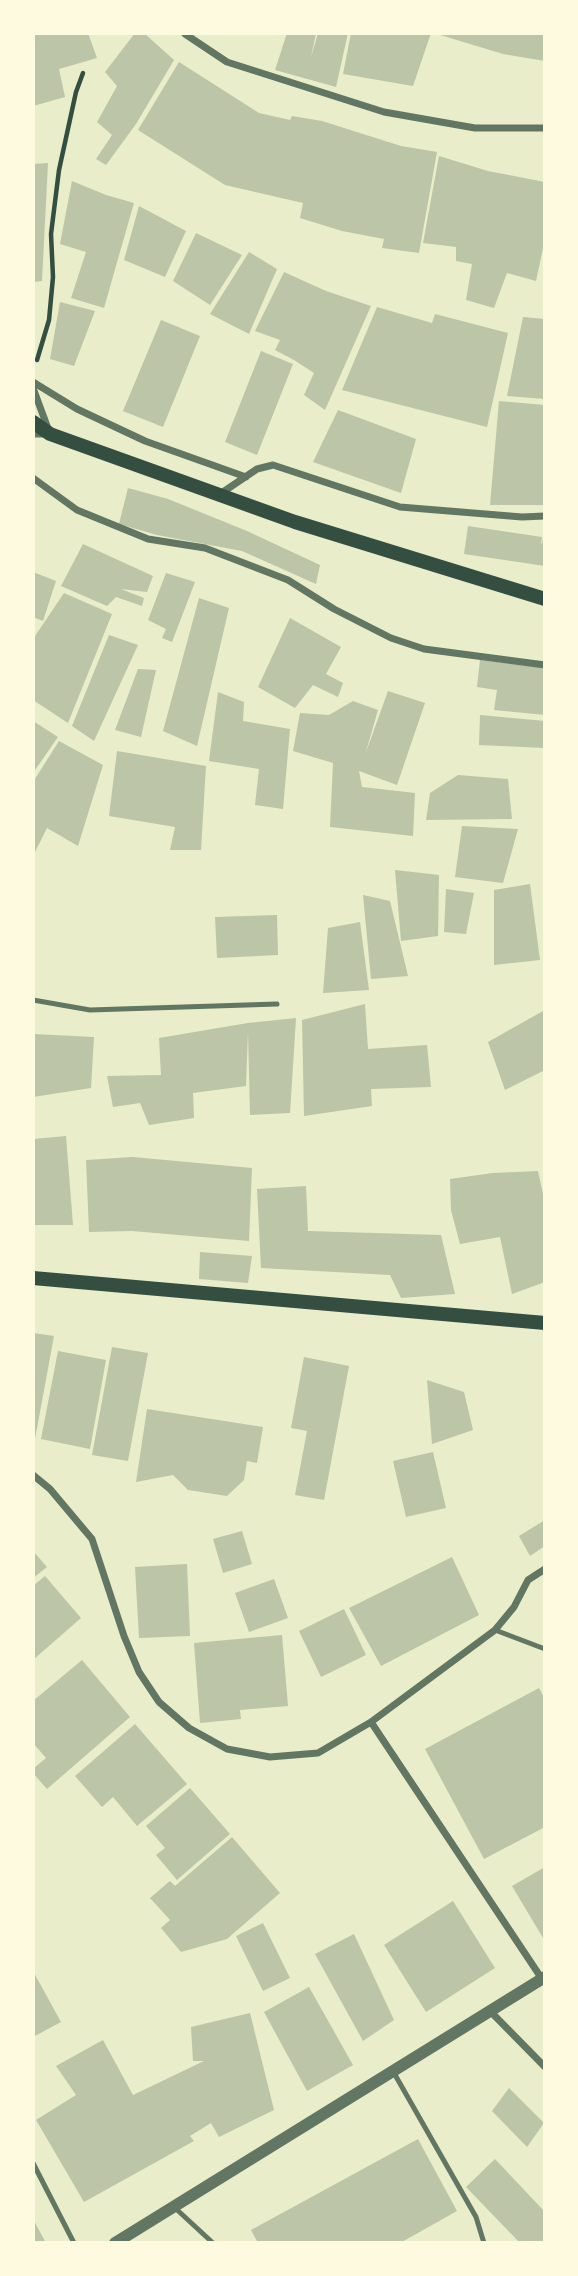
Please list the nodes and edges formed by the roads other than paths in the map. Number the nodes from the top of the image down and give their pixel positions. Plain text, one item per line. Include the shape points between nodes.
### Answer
1 (185, 34) edge
2 (545, 128) edge
3 (33, 382) edge
4 (33, 388) edge
5 (33, 422) edge
6 (50, 433) junction
7 (33, 434) edge
8 (246, 477) junction
9 (33, 478) edge
10 (220, 494) junction
11 (545, 516) edge
12 (545, 599) edge
13 (545, 665) edge
14 (33, 1000) edge
15 (278, 1004) dead end
16 (33, 1279) edge
17 (545, 1323) edge
18 (33, 1475) edge
19 (545, 1569) edge
20 (495, 1630) junction
21 (545, 1648) edge
22 (370, 1723) junction
23 (543, 1978) edge
24 (491, 2012) junction
25 (545, 2067) edge
26 (393, 2073) junction
27 (33, 2163) edge
28 (174, 2207) junction
29 (74, 2243) edge
30 (115, 2243) edge
31 (213, 2243) edge
32 (484, 2243) edge

1 - 2 street via 227,62 384,112 475,128
3 - 8 street via 77,409 145,440
4 - 6 street
5 - 6 main road
6 - 7 street
6 - 10 main road
8 - 10 street
8 - 11 street via 273,465 400,507
9 - 13 street via 77,510 148,539 205,548 288,580 391,638 424,649
10 - 12 main road via 295,522
14 - 15 lane via 90,1010
16 - 17 main road
18 - 22 street via 92,1539 139,1672 159,1702 189,1728 228,1749 270,1757 318,1753
19 - 20 street via 528,1580
20 - 21 lane
20 - 22 street
22 - 23 street
23 - 24 street
24 - 25 street
24 - 26 street
26 - 28 street
26 - 32 lane via 476,2217
27 - 29 lane
28 - 30 street
28 - 31 lane

